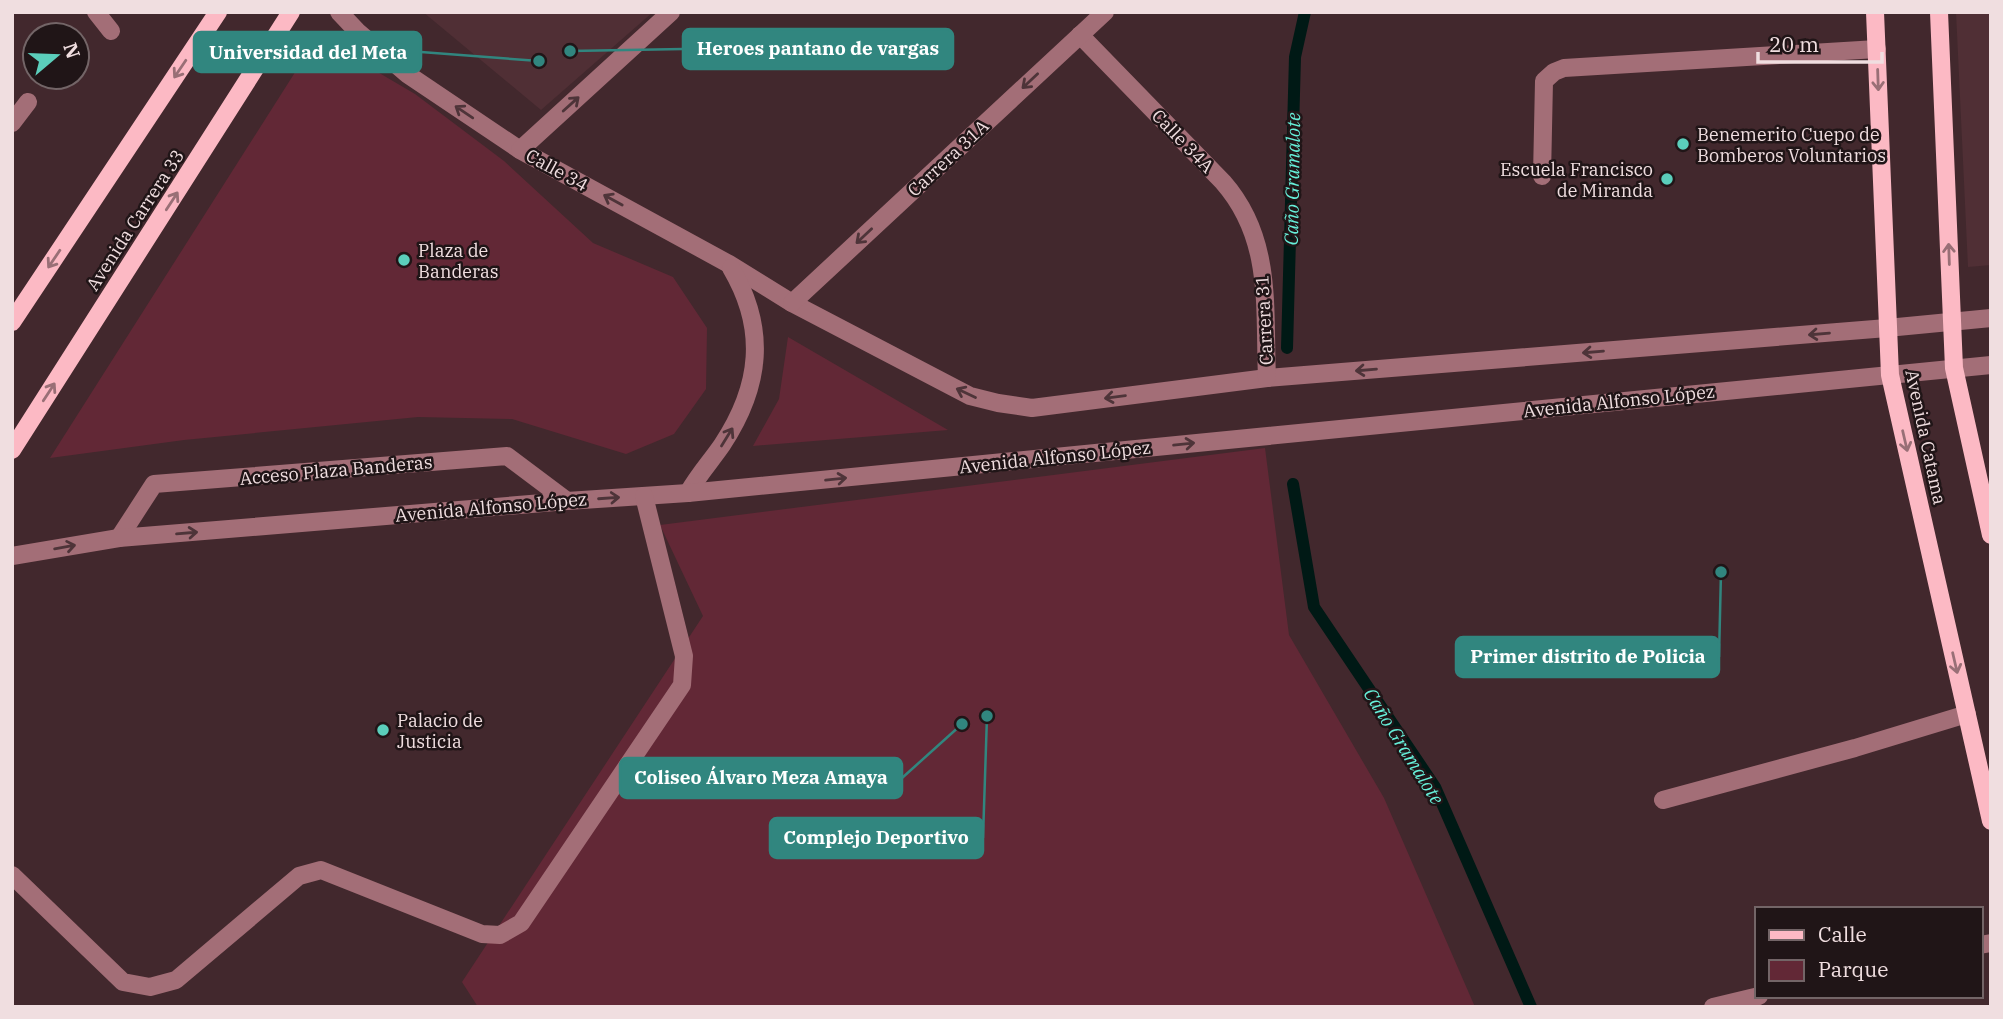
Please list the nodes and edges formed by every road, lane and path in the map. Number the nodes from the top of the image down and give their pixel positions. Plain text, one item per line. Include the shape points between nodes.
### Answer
1 (96, 12) edge
2 (218, 12) edge
3 (291, 12) edge
4 (339, 12) edge
5 (671, 12) edge
6 (1105, 12) edge
7 (1875, 12) edge
8 (1939, 12) edge
9 (111, 31) dead end
10 (1080, 35) junction
11 (1877, 49) junction
12 (29, 102) dead end
13 (12, 123) edge
14 (520, 150) junction
15 (1542, 176) dead end
16 (1261, 262) joint
17 (729, 264) junction
18 (792, 303) junction
19 (1991, 318) edge
20 (12, 322) edge
21 (1952, 322) junction
22 (1887, 328) junction
23 (1991, 365) edge
24 (1954, 368) junction
25 (1890, 375) junction
26 (1267, 378) junction
27 (12, 450) edge
28 (688, 493) junction
29 (645, 496) junction
30 (567, 501) junction
31 (1991, 535) edge
32 (119, 538) junction
33 (12, 556) edge
34 (1967, 714) junction
35 (1663, 800) dead end
36 (1991, 821) edge
37 (12, 875) edge
38 (1755, 997) edge
39 (1713, 1007) edge

1 - 9 street
2 -> 20 main road
27 -> 3 main road, Avenida Carrera 33
14 -> 4 street, Calle 34 via 407,74
14 -> 5 street
6 - 10 street, Carrera 31A
7 - 11 main road, Avenida Catama
21 -> 8 main road
10 - 16 street, Calle 34A via 1238,199 1253,229
10 -> 18 street, Carrera 31A
11 - 15 street via 1554,72 1544,81
11 -> 22 main road, Avenida Catama
12 - 13 street
17 -> 14 street, Calle 34
16 - 26 street, Carrera 31
17 - 18 street, Calle 34
28 -> 17 street via 735,424 752,380 755,331
26 -> 18 street via 1032,408 998,403 970,396
19 - 21 street
21 - 22 street
21 - 24 main road
22 - 25 main road, Avenida Catama
22 -> 26 street
23 - 24 street, Avenida Alfonso López
24 - 25 street, Avenida Alfonso López
24 - 31 main road
28 -> 25 street, Avenida Alfonso López
25 -> 34 main road, Avenida Catama
28 - 29 street, Avenida Alfonso López
30 -> 29 street, Avenida Alfonso López
29 - 37 street via 684,656 682,685 522,923 500,935 482,934 321,870 299,876 176,981 150,986 123,982
32 -> 30 street, Avenida Alfonso López
30 - 32 street, Acceso Plaza Banderas via 507,456 154,484
33 -> 32 street, Avenida Alfonso López
34 - 35 street
34 - 36 main road, Avenida Catama
38 - 39 street

